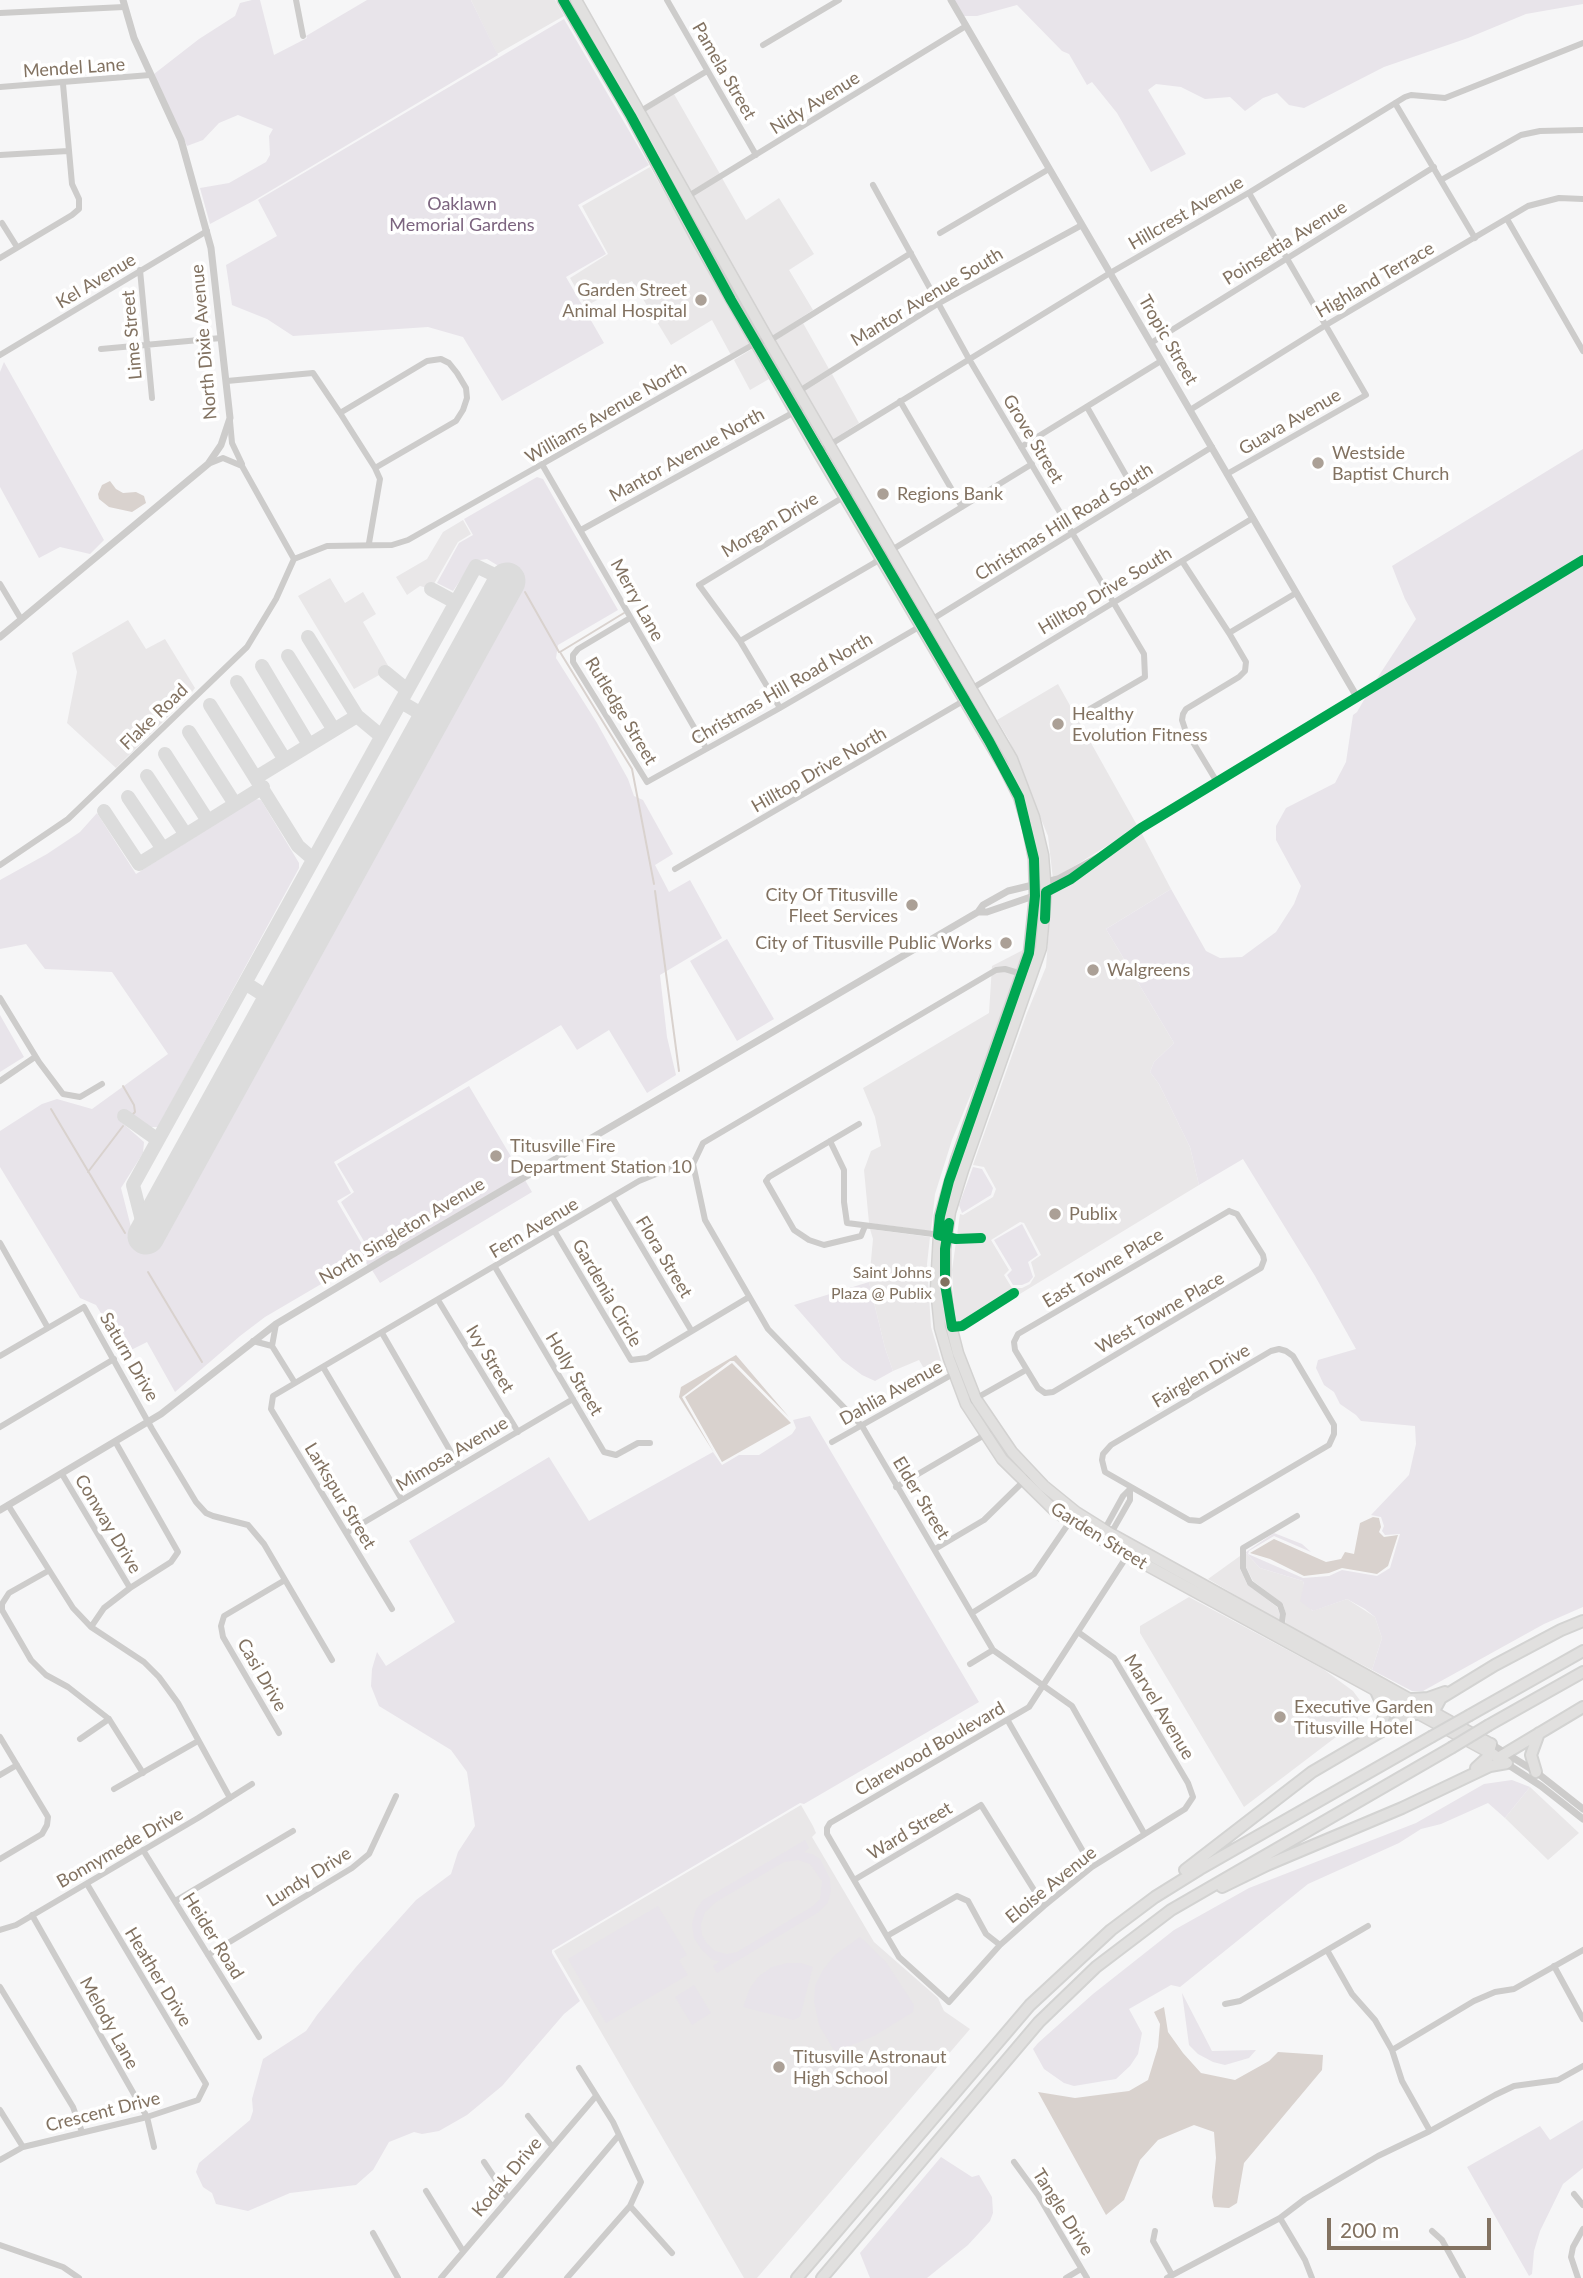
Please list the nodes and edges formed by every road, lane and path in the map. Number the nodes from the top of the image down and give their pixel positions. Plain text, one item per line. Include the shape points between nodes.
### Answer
1 (563, 0) edge
2 (576, 0) edge
3 (667, 0) edge
4 (839, 0) edge
5 (951, 0) edge
6 (298, 1) edge
7 (124, 3) edge
8 (0, 13) edge
9 (966, 26) junction
10 (303, 36) dead end
11 (1583, 43) edge
12 (763, 46) dead end
13 (601, 55) junction
14 (707, 71) junction
15 (150, 75) junction
16 (63, 84) junction
17 (0, 88) edge
18 (1395, 103) junction
19 (636, 113) junction
20 (1583, 130) edge
21 (68, 151) junction
22 (663, 152) junction
23 (0, 155) edge
24 (757, 155) junction
25 (652, 157) junction
26 (1434, 167) junction
27 (1049, 169) junction
28 (1441, 180) junction
29 (873, 185) dead end
30 (1250, 193) junction
31 (687, 196) junction
32 (1583, 199) edge
33 (677, 202) junction
34 (1507, 219) junction
35 (2, 223) dead end
36 (1082, 225) junction
37 (207, 231) junction
38 (940, 233) dead end
39 (1475, 238) junction
40 (17, 247) junction
41 (911, 253) junction
42 (0, 258) edge
43 (1287, 259) junction
44 (140, 270) junction
45 (1110, 273) junction
46 (740, 289) junction
47 (731, 300) junction
48 (939, 303) junction
49 (1326, 325) junction
50 (221, 338) junction
51 (769, 341) junction
52 (147, 343) junction
53 (757, 343) junction
54 (1151, 343) junction
55 (102, 349) dead end
56 (1583, 351) edge
57 (0, 355) edge
58 (970, 359) junction
59 (1161, 360) junction
60 (227, 381) junction
61 (799, 391) junction
62 (788, 397) junction
63 (152, 398) dead end
64 (900, 401) junction
65 (807, 405) junction
66 (1087, 407) junction
67 (1190, 410) junction
68 (796, 411) junction
69 (340, 412) junction
70 (230, 418) junction
71 (830, 445) junction
72 (1021, 447) junction
73 (1212, 447) junction
74 (818, 452) junction
75 (208, 464) junction
76 (1032, 464) junction
77 (242, 466) junction
78 (543, 466) junction
79 (375, 468) junction
80 (1227, 474) junction
81 (855, 490) junction
82 (1136, 493) junction
83 (845, 496) junction
84 (962, 507) junction
85 (1253, 518) junction
86 (582, 530) junction
87 (1073, 533) junction
88 (369, 543) junction
89 (890, 551) junction
90 (880, 558) junction
91 (294, 559) junction
92 (1583, 560) edge
93 (1182, 561) junction
94 (0, 584) edge
95 (1296, 593) junction
96 (1114, 603) junction
97 (630, 618) junction
98 (20, 619) junction
99 (926, 623) junction
100 (1229, 633) junction
101 (0, 637) edge
102 (740, 642) junction
103 (971, 689) junction
104 (1357, 697) junction
105 (965, 700) junction
106 (780, 708) junction
107 (1088, 710) dead end
108 (706, 748) junction
109 (647, 782) joint
110 (1217, 782) junction
111 (0, 866) edge
112 (675, 869) dead end
113 (1042, 886) junction
114 (1035, 896) junction
115 (978, 912) junction
116 (1022, 974) junction
117 (0, 998) edge
118 (997, 1043) junction
119 (35, 1057) junction
120 (988, 1069) junction
121 (998, 1074) junction
122 (0, 1081) edge
123 (102, 1084) dead end
124 (989, 1099) junction
125 (859, 1124) dead end
126 (830, 1141) junction
127 (693, 1164) junction
128 (612, 1197) junction
129 (1237, 1214) joint
130 (865, 1226) junction
131 (555, 1232) junction
132 (942, 1235) junction
133 (0, 1244) edge
134 (495, 1268) junction
135 (749, 1297) junction
136 (438, 1300) junction
137 (276, 1324) junction
138 (48, 1328) junction
139 (691, 1330) junction
140 (382, 1333) junction
141 (253, 1341) junction
142 (272, 1346) junction
143 (0, 1356) edge
144 (114, 1359) junction
145 (323, 1367) junction
146 (1026, 1370) junction
147 (958, 1371) junction
148 (295, 1383) junction
149 (273, 1396) joint
150 (573, 1399) junction
151 (971, 1402) junction
152 (149, 1422) junction
153 (862, 1426) junction
154 (0, 1427) edge
155 (518, 1432) junction
156 (990, 1432) junction
157 (832, 1442) dead end
158 (116, 1443) junction
159 (650, 1443) dead end
160 (459, 1466) junction
161 (62, 1474) junction
162 (1027, 1478) junction
163 (896, 1487) junction
164 (1130, 1489) junction
165 (402, 1500) junction
166 (8, 1505) junction
167 (0, 1510) edge
168 (1297, 1516) dead end
169 (1073, 1517) junction
170 (346, 1533) junction
171 (1105, 1536) junction
172 (935, 1549) junction
173 (1131, 1550) junction
174 (48, 1571) junction
175 (285, 1580) junction
176 (130, 1588) junction
177 (392, 1609) dead end
178 (972, 1613) junction
179 (1583, 1621) edge
180 (91, 1627) junction
181 (1281, 1628) junction
182 (1078, 1632) junction
183 (1308, 1648) junction
184 (993, 1650) junction
185 (1583, 1651) edge
186 (332, 1660) dead end
187 (970, 1664) dead end
188 (1583, 1672) edge
189 (1043, 1685) junction
190 (1457, 1687) junction
191 (1375, 1689) junction
192 (1412, 1699) junction
193 (1583, 1707) edge
194 (1420, 1713) junction
195 (1436, 1717) junction
196 (109, 1720) junction
197 (1008, 1721) junction
198 (1378, 1732) junction
199 (1539, 1733) junction
200 (279, 1734) dead end
201 (0, 1737) edge
202 (80, 1739) dead end
203 (198, 1741) junction
204 (1498, 1754) junction
205 (17, 1765) junction
206 (1536, 1772) junction
207 (142, 1773) junction
208 (0, 1774) edge
209 (1457, 1782) junction
210 (252, 1784) dead end
211 (114, 1790) dead end
212 (396, 1796) dead end
213 (230, 1798) junction
214 (1185, 1809) joint
215 (1583, 1809) edge
216 (1583, 1819) edge
217 (293, 1831) dead end
218 (1143, 1833) junction
219 (143, 1850) junction
220 (0, 1859) edge
221 (1092, 1867) junction
222 (854, 1880) junction
223 (87, 1884) junction
224 (1155, 1897) junction
225 (175, 1901) junction
226 (1044, 1906) junction
227 (1171, 1910) junction
228 (32, 1915) junction
229 (1368, 1926) dead end
230 (0, 1930) edge
231 (887, 1936) junction
232 (1000, 1945) junction
233 (1327, 1950) junction
234 (1583, 1950) edge
235 (208, 1955) junction
236 (1554, 1966) junction
237 (0, 1987) edge
238 (1225, 2004) dead end
239 (1583, 2019) edge
240 (259, 2037) dead end
241 (1392, 2050) junction
242 (1583, 2066) edge
243 (579, 2067) dead end
244 (206, 2084) joint
245 (596, 2096) junction
246 (0, 2110) edge
247 (528, 2116) dead end
248 (147, 2117) junction
249 (1430, 2131) junction
250 (82, 2132) junction
251 (619, 2135) junction
252 (552, 2146) junction
253 (23, 2147) junction
254 (153, 2147) dead end
255 (0, 2160) edge
256 (484, 2162) dead end
257 (1014, 2162) dead end
258 (426, 2191) dead end
259 (1574, 2194) dead end
260 (508, 2198) junction
261 (1583, 2205) edge
262 (630, 2206) junction
263 (1280, 2218) junction
264 (1583, 2229) edge
265 (1155, 2231) dead end
266 (1432, 2231) dead end
267 (373, 2233) dead end
268 (0, 2245) edge
269 (463, 2251) junction
270 (672, 2253) dead end
271 (1081, 2269) junction
272 (1170, 2276) edge
273 (79, 2278) edge
274 (398, 2278) edge
275 (441, 2278) edge
276 (499, 2278) edge
277 (567, 2278) edge
278 (797, 2278) edge
279 (822, 2278) edge
280 (1066, 2278) edge
281 (1087, 2278) edge
282 (1312, 2278) edge
283 (1463, 2278) edge
284 (1578, 2278) edge

1 - 13 main road, Garden Street
2 - 13 main road, Garden Street
3 - 14 street, Pamela Street
4 - 12 street
5 - 9 street, Tropic Street
6 - 10 street
7 - 8 street
7 - 15 street, North Dixie Avenue
9 - 24 street, Nidy Avenue
9 - 27 street, Tropic Street
11 - 18 street, Hillcrest Avenue via 1445,98 1411,95
13 - 19 main road, Garden Street
14 - 19 street
14 - 24 street, Pamela Street
15 - 16 street, Mendel Lane
15 - 37 street, North Dixie Avenue via 181,141
16 - 17 street, Mendel Lane
16 - 21 street
18 - 26 street
18 - 30 street, Hillcrest Avenue
19 - 22 main road, Garden Street
19 - 25 main road, Garden Street
20 - 28 street via 1521,135
21 - 23 street
21 - 40 street via 79,209
22 - 25 street
22 - 31 main road, Garden Street
24 - 31 street, Nidy Avenue
25 - 33 main road, Garden Street
26 - 28 street
26 - 43 street, Poinsettia Avenue
27 - 36 street, Tropic Street
27 - 38 street
28 - 39 street
29 - 41 street, Grove Street
30 - 43 street
30 - 45 street, Hillcrest Avenue
31 - 33 street, Nidy Avenue
31 - 46 main road, Garden Street
32 - 34 street, Highland Terrace via 1559,198 1528,206
33 - 47 main road, Garden Street
34 - 39 street, Highland Terrace
34 - 56 street
35 - 40 street
36 - 45 street, Tropic Street
36 - 48 street, Mantor Avenue South
37 - 44 street, Kel Avenue
37 - 50 street, North Dixie Avenue
39 - 49 street, Highland Terrace
40 - 42 street
41 - 48 street, Grove Street
41 - 51 street
43 - 49 street
43 - 54 street, Poinsettia Avenue
44 - 52 street, Lime Street
44 - 57 street, Kel Avenue
45 - 54 street, Tropic Street
45 - 58 street, Hillcrest Avenue
46 - 47 main road
46 - 51 main road, Garden Street
47 - 53 main road, Garden Street
48 - 58 street, Grove Street
48 - 61 street, Mantor Avenue South
49 - 67 street, Highland Terrace
49 - 80 street, Guava Avenue via 1366,395
50 - 52 street
50 - 60 street, North Dixie Avenue
51 - 53 street, Williams Avenue North
51 - 61 main road, Garden Street
52 - 55 street
52 - 63 street, Lime Street
53 - 62 main road, Garden Street
53 - 78 street, Williams Avenue North
54 - 59 street, Tropic Street
58 - 64 street, Hillcrest Avenue
58 - 72 street, Grove Street
59 - 66 street
59 - 67 street, Tropic Street
60 - 69 street via 313,373
60 - 70 street, North Dixie Avenue
61 - 62 street, Mantor Avenue South
61 - 65 main road, Garden Street
62 - 68 main road, Garden Street
64 - 71 street, Hillcrest Avenue
64 - 84 street
65 - 68 street, Mantor Avenue North
65 - 71 main road, Garden Street
66 - 72 street
66 - 82 street
67 - 73 street, Tropic Street
68 - 74 main road, Garden Street
68 - 86 street, Mantor Avenue North
69 - 79 street
69 - 79 street via 427,361 449,363 462,379 467,398 456,421
70 - 75 street, North Dixie Avenue via 221,445
70 - 77 street via 232,443
71 - 74 street, Hillcrest Avenue
71 - 81 main road, Garden Street
72 - 76 street, Grove Street
73 - 80 street, Tropic Street
73 - 82 street, Christmas Hill Road South
74 - 83 main road, Garden Street
75 - 77 street via 223,458
75 - 98 street, North Dixie Avenue
76 - 84 street
76 - 87 street, Grove Street
77 - 91 street
78 - 86 street, Merry Lane
78 - 88 street, Williams Avenue North via 408,540 392,545
79 - 88 street via 380,479
80 - 85 street, Tropic Street
81 - 83 street, Morgan Drive
81 - 89 main road, Garden Street
82 - 87 street, Christmas Hill Road South
83 - 90 main road, Garden Street
83 - 102 street, Morgan Drive via 699,584
84 - 89 street
85 - 93 street, Hilltop Drive South
85 - 95 street, Tropic Street
86 - 97 street, Merry Lane
87 - 96 street, Grove Street
87 - 99 street, Christmas Hill Road South
88 - 91 street, Williams Avenue North via 327,546
89 - 90 street
89 - 99 main road, Garden Street
90 - 99 main road, Garden Street
90 - 102 street
91 - 111 street, Flake Road via 247,647 68,819
92 - 104 street, North Singleton Avenue
93 - 96 street, Hilltop Drive South
93 - 100 street
94 - 98 street
95 - 100 street
95 - 104 street, Tropic Street
96 - 103 street, Hilltop Drive South
96 - 107 street, Grove Street via 1144,654 1145,677
97 - 108 street, Merry Lane
97 - 109 street, Rutledge Street via 578,649 573,662
98 - 101 street, North Dixie Avenue
99 - 103 main road, Garden Street
99 - 105 main road, Garden Street
99 - 106 street, Christmas Hill Road North
100 - 110 street via 1246,662 1244,671 1186,709 1182,720
102 - 106 street
103 - 105 street
103 - 113 main road, Garden Street via 1012,759 1028,797 1038,832
104 - 110 street, North Singleton Avenue
105 - 112 street, Hilltop Drive North
105 - 113 main road, Garden Street via 1019,797
106 - 108 street, Christmas Hill Road North
108 - 109 street, Christmas Hill Road North
110 - 113 street, North Singleton Avenue via 1072,879
113 - 114 main road, Garden Street
113 - 115 street, North Singleton Avenue via 1008,891
113 - 121 main road, Garden Street via 1041,948
114 - 115 street, North Singleton Avenue
114 - 116 main road, Garden Street via 1033,931
115 - 137 street, North Singleton Avenue
116 - 118 main road, Garden Street
116 - 127 street via 996,970 703,1143
117 - 119 street
118 - 120 main road, Garden Street
118 - 121 main road
119 - 122 street
119 - 123 street via 63,1094 80,1097
120 - 124 main road via 992,1080
120 - 132 main road, Garden Street via 948,1181 940,1216
121 - 124 main road, Garden Street
124 - 132 main road, Garden Street
125 - 126 street
126 - 130 street via 844,1170 847,1223
126 - 130 street via 769,1177 767,1186 793,1230 809,1240 824,1245 861,1236
127 - 128 street, Fern Avenue via 666,1170
127 - 135 street, Elder Street via 705,1220
128 - 131 street, Fern Avenue
128 - 139 street, Flora Street
129 - 146 street, East Towne Place via 1222,1214 1018,1334 1013,1346
129 - 146 street, West Towne Place via 1262,1255 1263,1265 1257,1272 1053,1392 1041,1391
130 - 132 street
131 - 134 street, Fern Avenue
131 - 139 street, Gardenia Circle via 631,1360 647,1358
132 - 147 main road, Garden Street via 936,1288 939,1316
133 - 138 street
134 - 136 street, Fern Avenue
134 - 150 street, Holly Street
135 - 139 street, Gardenia Circle
135 - 153 street, Elder Street via 768,1329
136 - 140 street, Fern Avenue
136 - 155 street, Ivy Street
137 - 141 street, North Singleton Avenue
137 - 142 street
138 - 143 street
138 - 144 street, Saturn Drive via 84,1307
140 - 145 street, Fern Avenue
140 - 160 street
141 - 142 street
141 - 152 street, North Singleton Avenue
142 - 148 street
144 - 152 street, Saturn Drive
144 - 154 street
145 - 148 street, Fern Avenue
145 - 165 street
146 - 151 street
147 - 151 main road, Garden Street
147 - 153 street, Dahlia Avenue
148 - 149 street, Fern Avenue
149 - 170 street, Larkspur Street via 271,1409
150 - 155 street, Mimosa Avenue
150 - 159 street, Holly Street via 604,1452 616,1455 638,1443
151 - 156 main road, Garden Street
152 - 158 street, North Singleton Avenue
152 - 175 street, Saturn Drive via 205,1513 248,1524
153 - 157 street, Dahlia Avenue
153 - 163 street, Elder Street
155 - 160 street, Mimosa Avenue
156 - 162 main road, Garden Street via 1002,1459
156 - 163 street
158 - 161 street, North Singleton Avenue
158 - 176 street via 178,1552 171,1562
160 - 165 street, Mimosa Avenue
161 - 166 street, North Singleton Avenue
161 - 176 street, Conway Drive
162 - 169 main road, Garden Street via 1057,1513
162 - 172 street via 984,1520
163 - 172 street, Elder Street
164 - 164 street, Fairglen Drive via 1189,1520 1200,1521 1329,1445 1334,1425 1293,1356 1286,1350 1271,1351 1107,1449 1101,1460 1105,1472
164 - 171 street
165 - 170 street, Mimosa Avenue
166 - 167 street, North Singleton Avenue
166 - 174 street
168 - 181 street via 1243,1548 1243,1567 1250,1583 1280,1605
169 - 171 main road, Garden Street
169 - 178 street via 1034,1574
170 - 177 street, Larkspur Street
171 - 173 main road, Garden Street
172 - 178 street, Elder Street
173 - 181 main road, Garden Street
173 - 182 street, Clarewood Boulevard
173 - 183 main road, Garden Street
174 - 180 street
174 - 196 street via 9,1593 2,1610 31,1660
175 - 186 street, Saturn Drive
175 - 200 street, Casi Drive via 224,1616 221,1626
176 - 180 street via 104,1608
178 - 184 street, Elder Street
179 - 190 highway
180 - 203 street via 159,1677
181 - 183 main road, Garden Street
182 - 189 street, Clarewood Boulevard
182 - 214 street, Marvel Avenue via 1114,1658 1188,1783 1193,1797
183 - 191 main road, Garden Street
183 - 192 main road, Garden Street
184 - 187 street
184 - 189 street, Elder Street
185 - 224 highway, bridge
188 - 227 highway, bridge
189 - 197 street, Clarewood Boulevard via 1029,1707
189 - 218 street, Elder Street via 1072,1706
190 - 192 highway
190 - 195 highway via 1441,1698
191 - 194 main road, Garden Street
191 - 198 highway via 1384,1709
192 - 195 main road, Garden Street
193 - 199 highway
194 - 195 highway
194 - 198 highway
195 - 204 main road, Garden Street
196 - 202 street
196 - 207 street
197 - 221 street
197 - 222 street, Clarewood Boulevard via 830,1823 827,1834
198 - 224 highway via 1303,1779
199 - 204 highway
199 - 206 highway via 1531,1755
201 - 205 street
203 - 207 street
203 - 213 street
204 - 206 street, Garden Street
204 - 209 highway
204 - 209 highway via 1490,1766
204 - 216 street, Garden Street
205 - 208 street
205 - 220 street via 48,1817 47,1825 42,1834
206 - 215 street, Garden Street
207 - 211 street
209 - 227 highway
210 - 213 street, Bonnymede Drive
212 - 235 street, Lundy Drive via 369,1854
213 - 219 street, Bonnymede Drive
214 - 218 street, Eloise Avenue
217 - 225 street
218 - 221 street, Eloise Avenue
219 - 223 street, Bonnymede Drive
219 - 225 street, Heider Road
221 - 226 street, Eloise Avenue
222 - 226 street, Ward Street via 981,1805
222 - 231 street
223 - 228 street, Bonnymede Drive
223 - 244 street, Heather Drive
224 - 278 highway via 1111,1930 1030,2005
225 - 235 street, Heider Road
226 - 232 street, Eloise Avenue
227 - 279 highway via 1096,1967 1039,2022
228 - 230 street, Bonnymede Drive
228 - 248 street, Melody Lane
229 - 233 street
231 - 232 street via 957,1896 968,1901 986,1934
231 - 232 street, Eloise Avenue via 899,1957 949,2002
233 - 238 street via 1240,2001
233 - 241 street
234 - 236 street
235 - 240 street, Heider Road
236 - 239 street
236 - 241 street via 1514,1989 1474,2001
237 - 250 street via 73,2107
241 - 249 street via 1402,2081
242 - 249 street via 1558,2080 1514,2086
243 - 245 street
244 - 248 street, Crescent Drive via 198,2100
245 - 251 street
245 - 252 street, Kodak Drive
246 - 253 street
247 - 252 street
248 - 250 street, Crescent Drive
248 - 254 street, Melody Lane
249 - 263 street via 1378,2156
250 - 253 street, Crescent Drive
251 - 262 street via 641,2182
251 - 276 street
252 - 260 street, Kodak Drive
253 - 255 street, Crescent Drive
256 - 260 street
257 - 271 street, Tangle Drive
258 - 269 street
259 - 261 street
260 - 269 street, Kodak Drive
262 - 270 street
262 - 277 street
263 - 272 street
263 - 282 street
264 - 284 street via 1571,2257
265 - 272 street via 1153,2241
266 - 283 street
267 - 274 street
268 - 273 street via 63,2267
269 - 275 street, Kodak Drive
271 - 280 street
271 - 281 street, Tangle Drive

